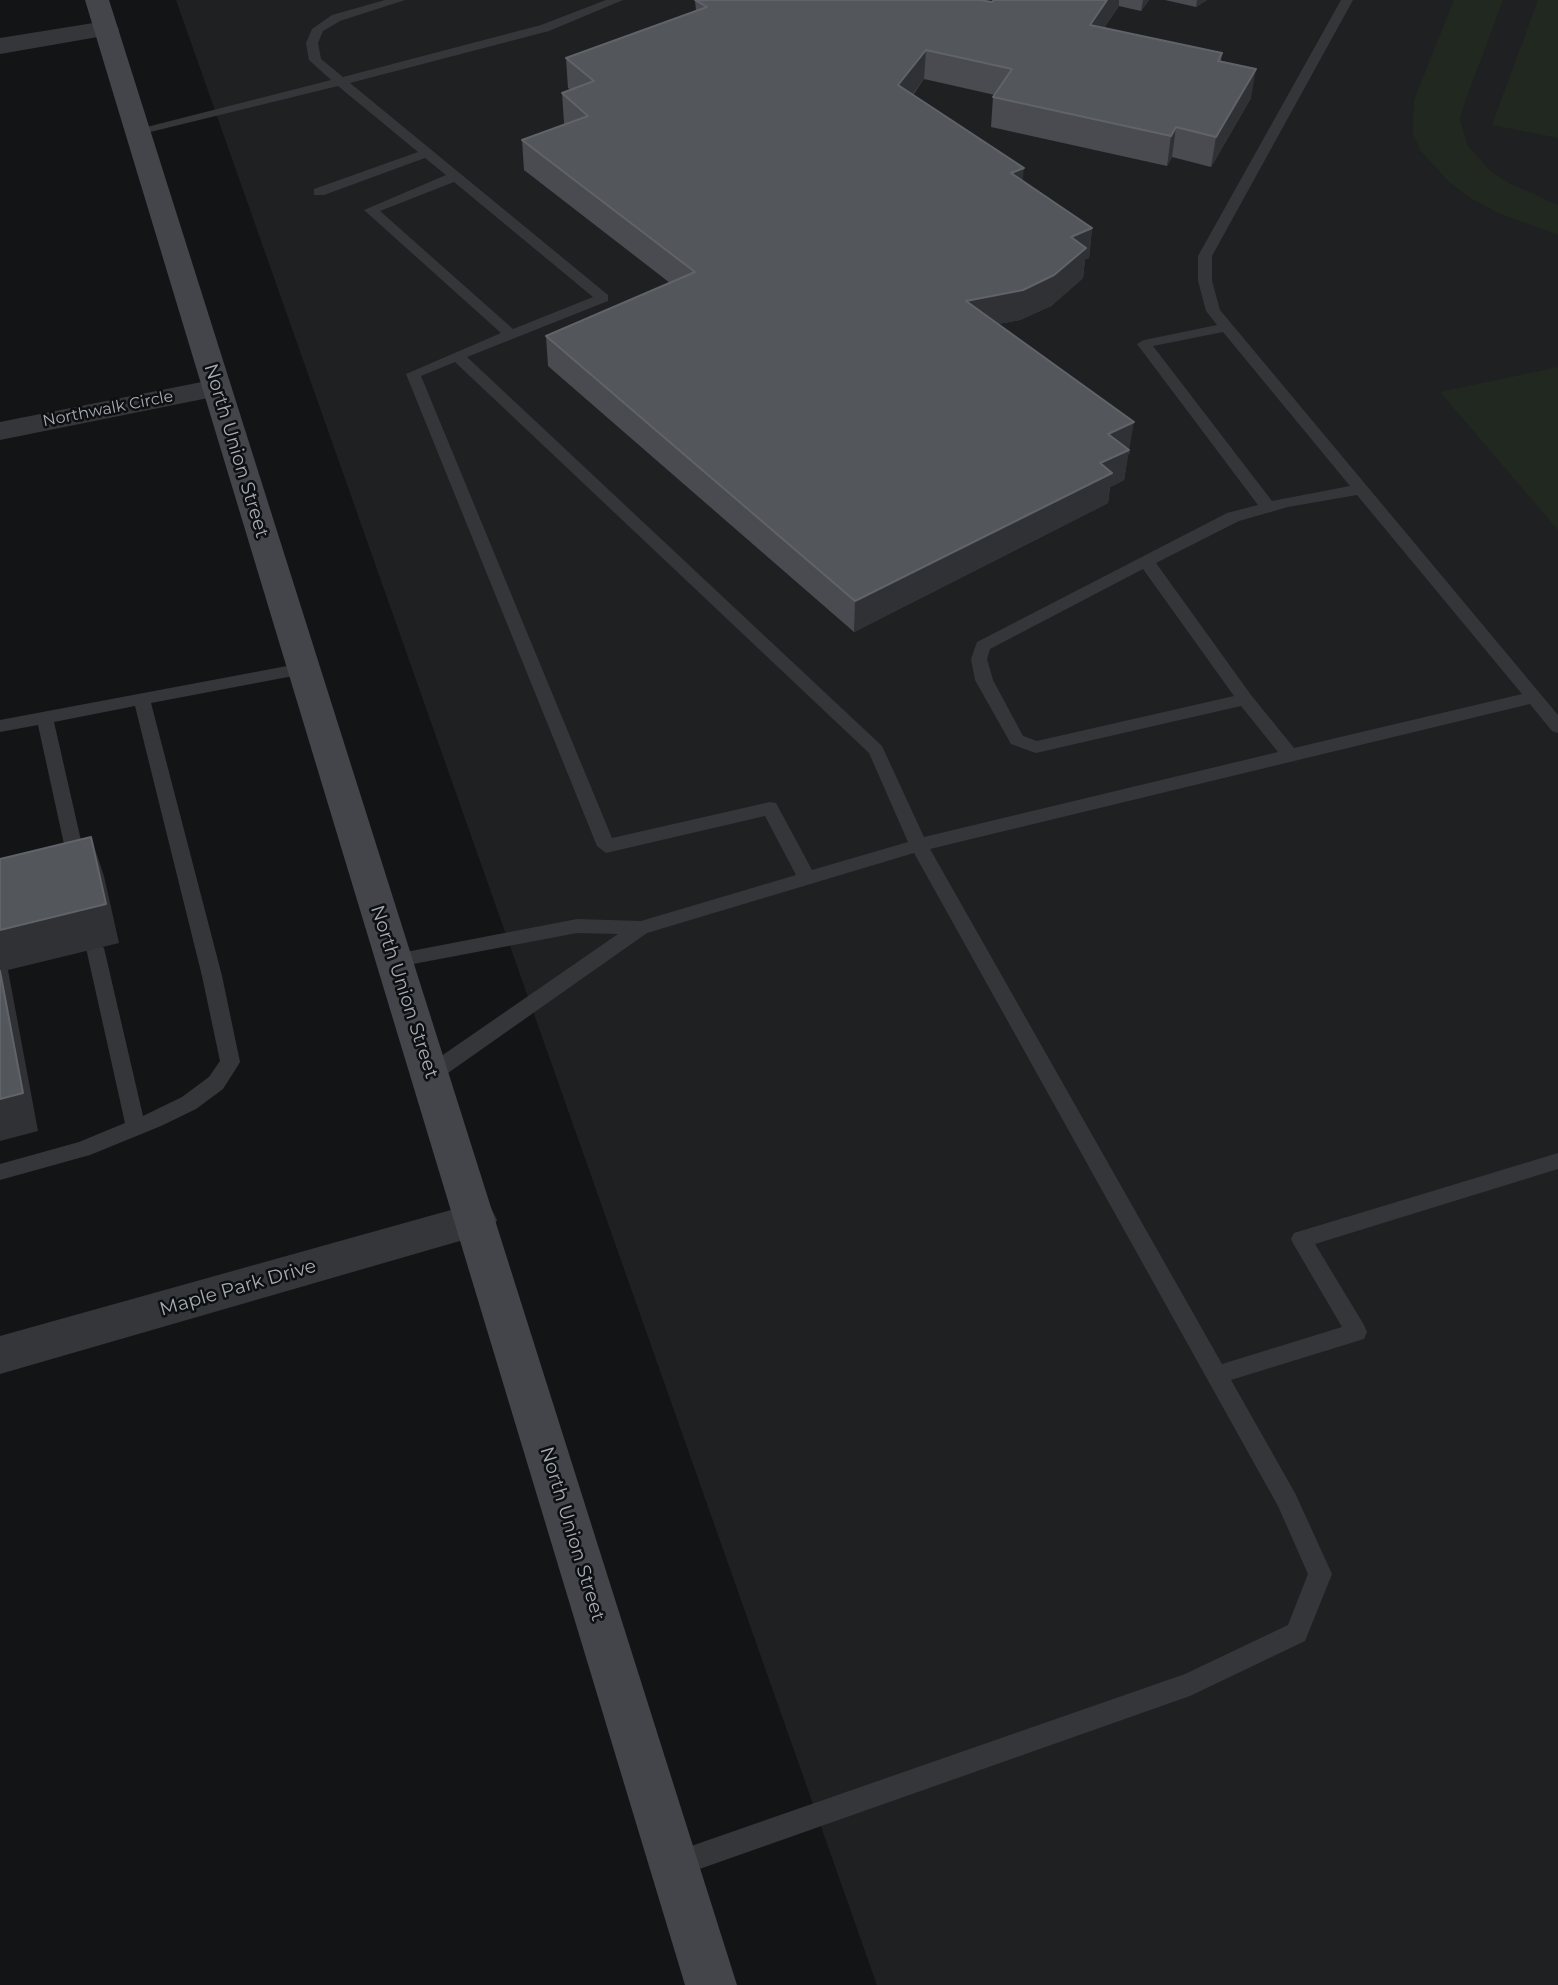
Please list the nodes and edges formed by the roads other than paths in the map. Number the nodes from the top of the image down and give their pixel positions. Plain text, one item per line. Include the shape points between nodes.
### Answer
1 (399, 0) edge
2 (617, 0) edge
3 (1347, 0) edge
4 (102, 15) edge
5 (0, 46) edge
6 (345, 81) junction
7 (138, 131) junction
8 (429, 152) junction
9 (457, 176) junction
10 (319, 192) dead end
11 (1226, 327) junction
12 (510, 334) junction
13 (457, 356) junction
14 (217, 388) junction
15 (0, 431) edge
16 (1361, 489) junction
17 (1268, 507) junction
18 (1146, 561) junction
19 (303, 668) junction
20 (1534, 697) junction
21 (1245, 699) junction
22 (142, 700) junction
23 (45, 719) junction
24 (0, 726) edge
25 (1558, 727) edge
26 (1290, 755) junction
27 (919, 845) junction
28 (807, 878) junction
29 (81, 881) edge
30 (640, 928) junction
31 (96, 948) edge
32 (393, 961) junction
33 (431, 1074) junction
34 (136, 1128) junction
35 (1558, 1161) edge
36 (0, 1172) edge
37 (476, 1220) junction
38 (0, 1355) edge
39 (1216, 1375) junction
40 (674, 1866) junction
41 (710, 1985) edge

1 - 6 lane via 336,18 318,29 312,43 315,60
2 - 6 lane via 545,28
3 - 11 lane via 1205,256 1205,281 1213,311
4 - 5 street
4 - 7 street, North Union Street
6 - 7 lane
6 - 8 lane
7 - 14 street, North Union Street
8 - 9 lane
8 - 10 lane
9 - 12 lane via 371,210
9 - 12 lane via 603,298
11 - 16 lane
11 - 17 lane via 1144,344
12 - 13 lane
13 - 27 lane via 876,750
13 - 28 lane via 413,374 606,846 770,808
14 - 15 street, Northwalk Circle
14 - 19 street, North Union Street
16 - 17 lane
16 - 20 lane
17 - 18 lane via 1233,517
18 - 21 lane
18 - 21 lane via 983,646 979,659 984,680 1017,740 1035,747
19 - 22 lane
19 - 32 street, North Union Street
20 - 25 lane
20 - 26 lane
21 - 26 lane
22 - 23 lane
22 - 34 lane via 230,1062 216,1083 189,1103
23 - 24 lane
23 - 29 lane
26 - 27 lane
27 - 28 lane
27 - 39 lane
28 - 30 lane
30 - 32 lane via 577,926
30 - 33 lane
31 - 34 lane
32 - 33 street, North Union Street
33 - 37 street, North Union Street
34 - 36 lane via 83,1149
35 - 39 lane via 1301,1239 1356,1332
37 - 38 street, Maple Park Drive
37 - 40 street, North Union Street
39 - 40 lane via 1287,1500 1320,1574 1297,1633 1189,1684
40 - 41 street, North Union Street

